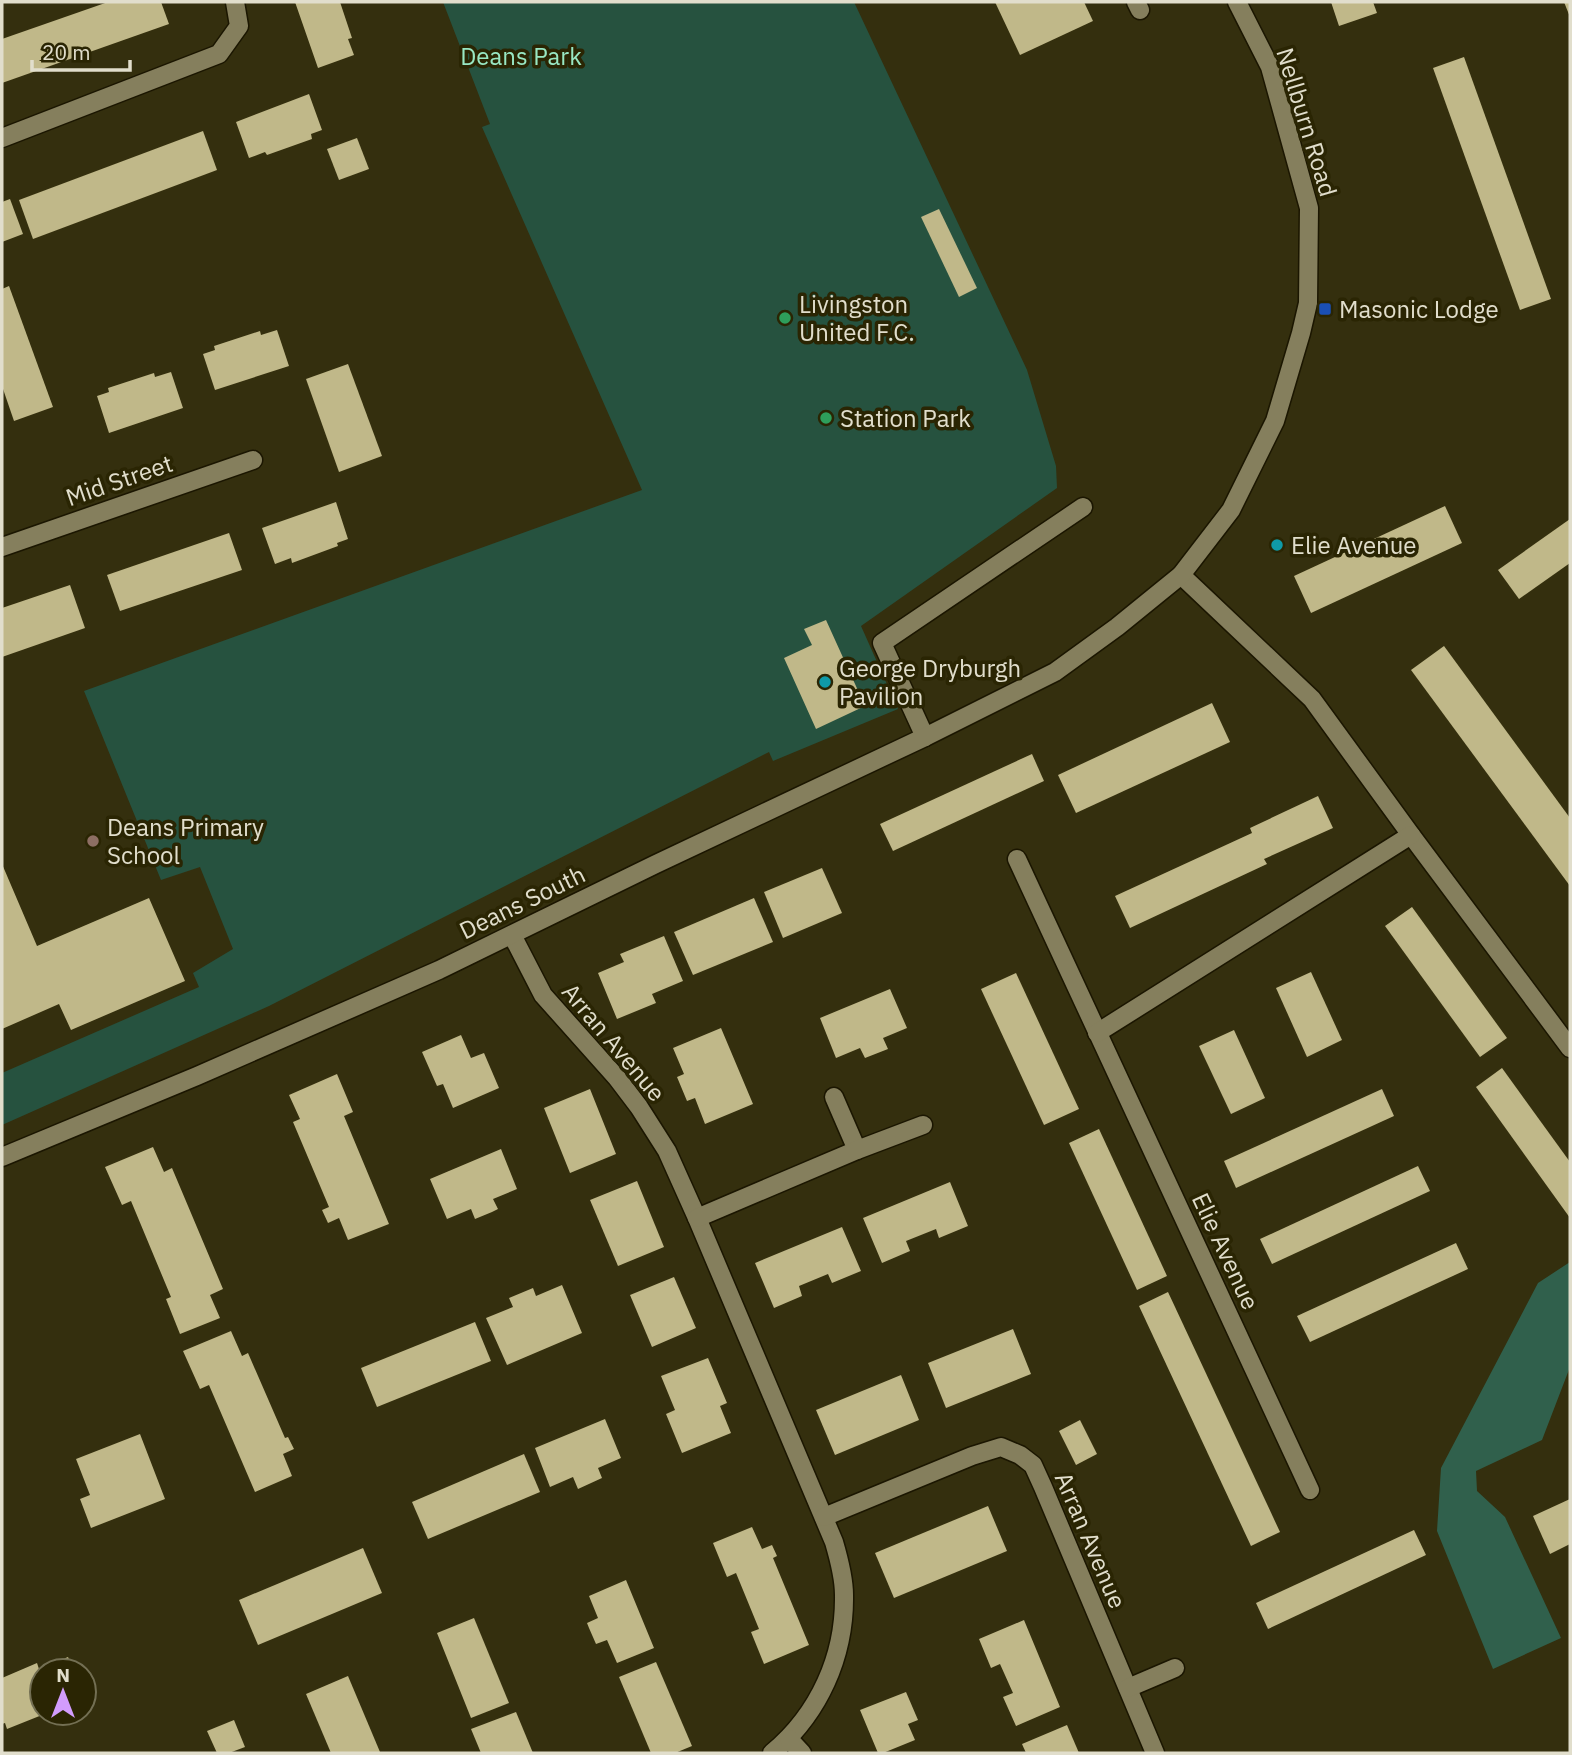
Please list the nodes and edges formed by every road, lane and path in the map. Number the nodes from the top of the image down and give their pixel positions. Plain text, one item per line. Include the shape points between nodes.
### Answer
1 (235, 2) edge
2 (1237, 2) edge
3 (2, 138) edge
4 (253, 460) dead end
5 (1083, 507) dead end
6 (2, 547) edge
7 (1181, 575) junction
8 (1055, 672) joint
9 (925, 737) junction
10 (1411, 835) junction
11 (1017, 859) dead end
12 (512, 935) junction
13 (1097, 1033) junction
14 (1570, 1048) edge
15 (834, 1097) dead end
16 (923, 1125) dead end
17 (857, 1150) junction
18 (2, 1157) edge
19 (697, 1218) junction
20 (1310, 1490) dead end
21 (824, 1517) junction
22 (1175, 1668) dead end
23 (1128, 1688) junction
24 (789, 1739) junction
25 (772, 1753) edge
26 (802, 1753) edge
27 (1155, 1753) edge

1 - 3 street via 239,26 219,54
2 - 7 street, Nellburn Road via 1270,67 1309,208 1308,303 1275,421 1231,510
4 - 6 street, Mid Street
5 - 9 street via 883,643
7 - 8 street, Nellburn Road
7 - 10 street via 1312,699
8 - 9 street, Deans South
9 - 12 street, Deans South
10 - 13 street
10 - 14 street
11 - 13 street, Elie Avenue
12 - 18 street, Deans South
12 - 19 street, Arran Avenue via 542,995 639,1107 667,1152
13 - 20 street, Elie Avenue
15 - 17 street
16 - 17 street
17 - 19 street
19 - 21 street, Arran Avenue
21 - 23 street, Arran Avenue via 972,1456 1001,1447 1020,1455 1033,1465
21 - 24 street, Arran Avenue via 841,1567 843,1628 833,1667 816,1703
22 - 23 street
23 - 27 street, Arran Avenue
24 - 25 street, Arran Avenue
24 - 26 street

